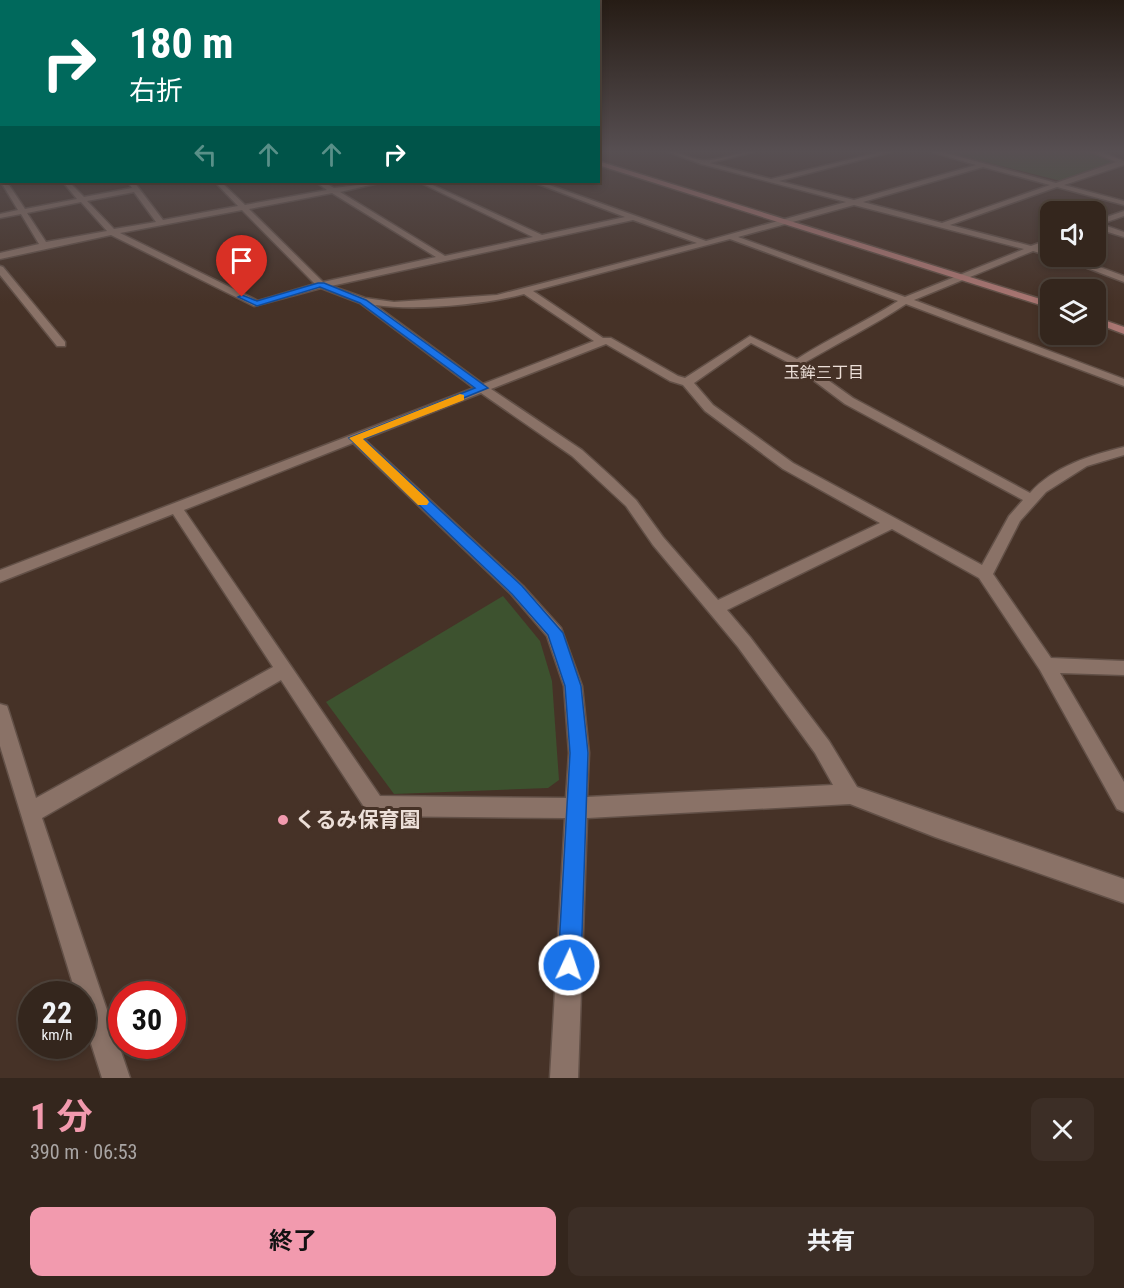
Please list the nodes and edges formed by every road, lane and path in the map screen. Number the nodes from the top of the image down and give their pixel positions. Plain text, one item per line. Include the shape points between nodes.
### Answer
1 (17, 202) edge
2 (70, 202) edge
3 (84, 202) edge
4 (146, 202) edge
5 (239, 202) edge
6 (270, 202) edge
7 (351, 202) edge
8 (466, 202) edge
9 (593, 202) edge
10 (723, 202) edge
11 (852, 202) edge
12 (861, 202) edge
13 (1008, 202) edge
14 (244, 207) junction
15 (23, 211) junction
16 (1124, 213) edge
17 (0, 216) edge
18 (635, 217) junction
19 (1106, 220) edge
20 (786, 222) junction
21 (161, 223) junction
22 (945, 224) junction
23 (1106, 229) edge
24 (112, 232) junction
25 (1124, 235) edge
26 (728, 236) junction
27 (540, 237) junction
28 (705, 243) junction
29 (44, 245) junction
30 (1040, 245) edge
31 (1035, 247) junction
32 (1040, 249) edge
33 (0, 256) edge
34 (443, 258) junction
35 (1091, 267) edge
36 (0, 269) edge
37 (962, 277) junction
38 (1124, 279) edge
39 (321, 285) junction
40 (524, 290) junction
41 (905, 300) junction
42 (363, 301) junction
43 (1040, 302) edge
44 (1106, 324) edge
45 (1124, 331) edge
46 (600, 341) junction
47 (61, 344) dead end
48 (797, 363) junction
49 (687, 382) junction
50 (1124, 383) edge
51 (483, 388) junction
52 (355, 438) junction
53 (1124, 451) edge
54 (1031, 499) junction
55 (177, 508) junction
56 (892, 523) junction
57 (985, 574) junction
58 (0, 576) edge
59 (717, 608) junction
60 (1046, 665) junction
61 (1124, 668) edge
62 (285, 669) junction
63 (0, 712) edge
64 (850, 794) junction
65 (1124, 802) edge
66 (577, 808) junction
67 (30, 813) junction
68 (1124, 891) edge
69 (116, 1078) edge
70 (564, 1078) edge

1 - 15 street
2 - 15 street
3 - 24 street
4 - 21 street
5 - 14 street
6 - 14 street
7 - 34 street
8 - 27 street
9 - 18 street
10 - 20 street
11 - 20 street
12 - 22 street
13 - 22 street
14 - 21 street
14 - 39 street
15 - 17 street
15 - 29 street
16 - 19 street
18 - 27 street
18 - 28 street
20 - 26 street
20 - 37 street
21 - 24 street
22 - 31 street
23 - 25 street
24 - 29 street
24 - 39 street via 257,304
26 - 28 street
26 - 41 street
27 - 34 street
28 - 40 street
29 - 33 street
30 - 31 street
31 - 32 street
31 - 37 street
34 - 39 street
35 - 38 street
36 - 47 street
37 - 41 street
37 - 43 street
39 - 42 street
40 - 42 street via 466,302 394,305
40 - 46 street
41 - 48 street
41 - 50 street
42 - 51 street
44 - 45 street
46 - 49 street via 607,340 674,379
46 - 51 street
48 - 49 street via 750,339
48 - 54 street via 849,401
49 - 56 street via 709,408 788,466
51 - 52 street
51 - 59 street via 577,453 609,481
52 - 55 street
52 - 66 street via 517,590 555,633 573,686 579,753
53 - 54 street via 1082,463
54 - 57 street via 1014,519
55 - 58 street
55 - 62 street
56 - 57 street
56 - 59 street
57 - 60 street
59 - 64 street via 822,747
60 - 61 street
60 - 65 street
62 - 66 street via 375,806
62 - 67 street
63 - 67 street
64 - 66 street
64 - 68 street
66 - 70 street
67 - 69 street

